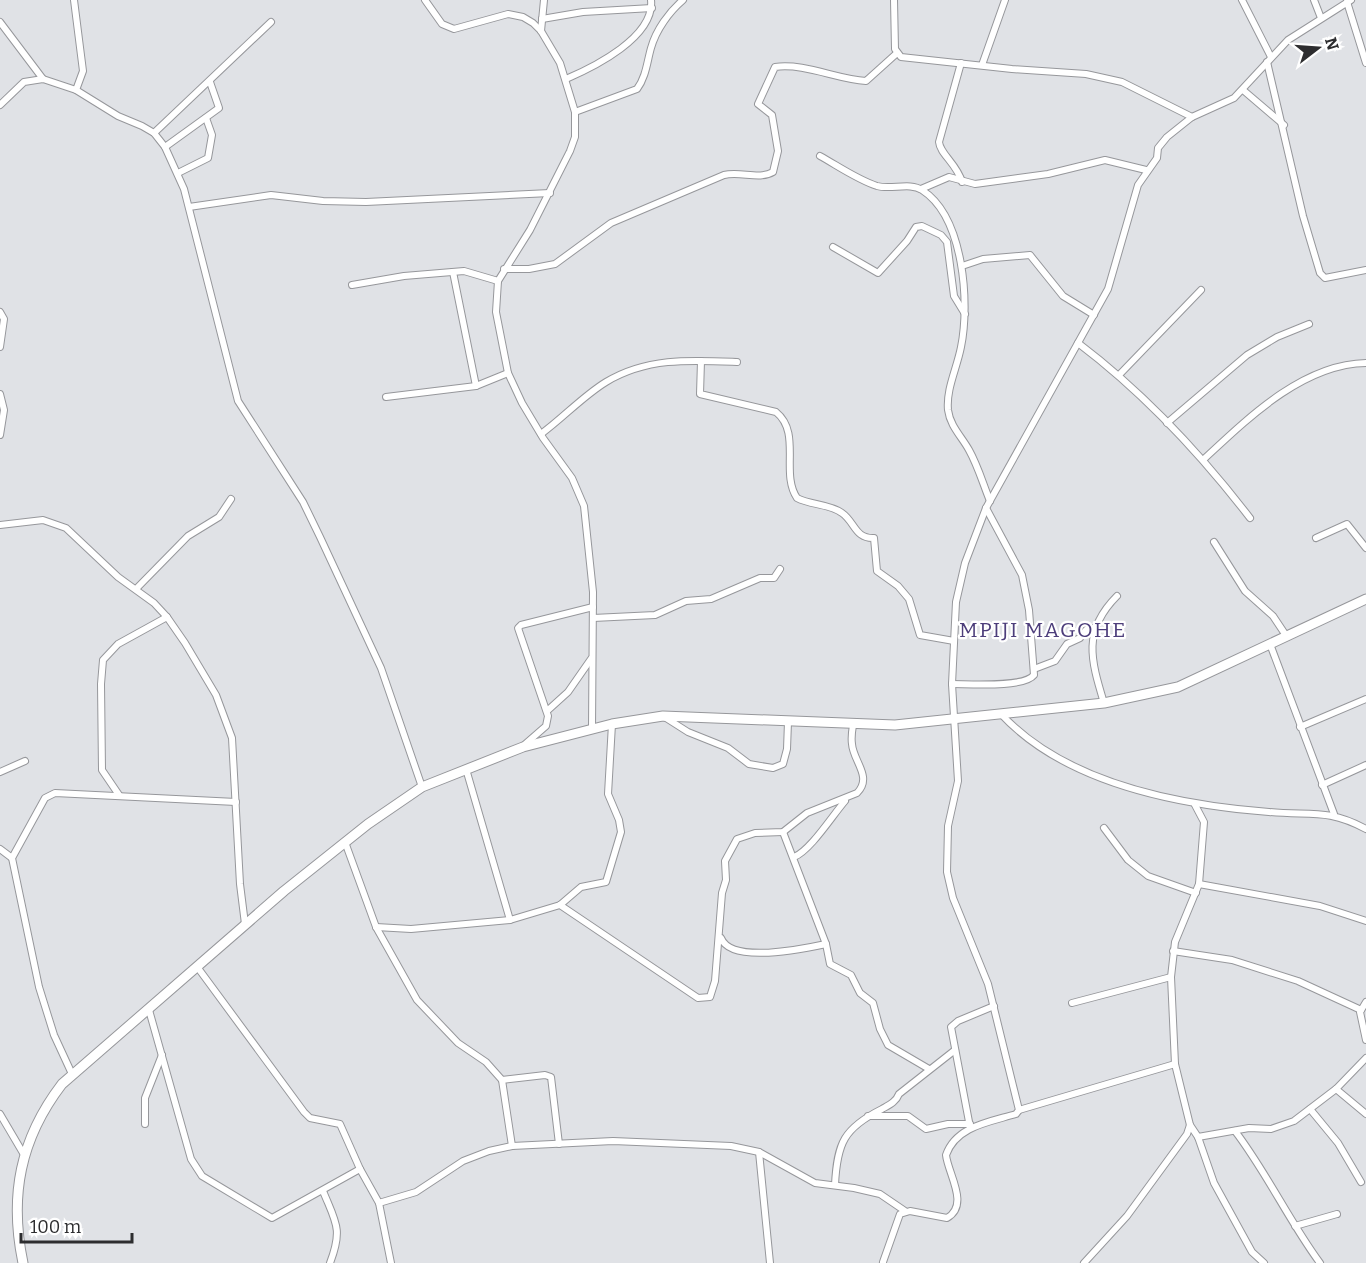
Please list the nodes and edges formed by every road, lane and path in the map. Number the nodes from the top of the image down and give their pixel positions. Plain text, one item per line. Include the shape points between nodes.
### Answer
1 (74, 0) edge
2 (425, 0) edge
3 (544, 0) edge
4 (651, 0) edge
5 (683, 0) edge
6 (894, 0) edge
7 (1005, 0) edge
8 (1242, 0) edge
9 (1314, 0) edge
10 (1349, 1) edge
11 (652, 8) junction
12 (1321, 18) junction
13 (542, 19) junction
14 (0, 22) edge
15 (271, 22) dead end
16 (541, 31) junction
17 (896, 54) junction
18 (1269, 59) junction
19 (962, 63) junction
20 (1366, 63) edge
21 (982, 65) junction
22 (43, 78) junction
23 (566, 79) junction
24 (210, 82) junction
25 (76, 90) junction
26 (1243, 90) junction
27 (0, 105) edge
28 (575, 111) junction
29 (1192, 117) junction
30 (206, 118) junction
31 (1284, 125) junction
32 (154, 134) junction
33 (165, 147) junction
34 (820, 156) dead end
35 (1146, 170) junction
36 (178, 172) junction
37 (962, 182) junction
38 (921, 189) junction
39 (550, 193) junction
40 (189, 207) junction
41 (833, 247) dead end
42 (962, 266) junction
43 (504, 269) junction
44 (1366, 270) edge
45 (453, 272) junction
46 (498, 281) junction
47 (352, 285) dead end
48 (1201, 290) dead end
49 (0, 312) edge
50 (965, 314) junction
51 (1094, 315) junction
52 (1309, 324) dead end
53 (1078, 343) junction
54 (0, 347) edge
55 (701, 361) junction
56 (738, 362) dead end
57 (1366, 363) edge
58 (508, 373) junction
59 (1120, 374) junction
60 (476, 386) junction
61 (0, 394) edge
62 (386, 397) dead end
63 (1167, 423) junction
64 (541, 434) junction
65 (0, 435) edge
66 (1204, 459) junction
67 (231, 499) dead end
68 (988, 504) junction
69 (1250, 519) dead end
70 (0, 525) edge
71 (1317, 538) dead end
72 (1214, 542) dead end
73 (1366, 549) edge
74 (780, 569) dead end
75 (136, 589) junction
76 (1117, 596) dead end
77 (1366, 598) edge
78 (593, 607) junction
79 (167, 617) junction
80 (593, 618) junction
81 (1094, 628) junction
82 (1288, 637) junction
83 (954, 641) junction
84 (1270, 644) junction
85 (592, 659) junction
86 (1034, 669) junction
87 (952, 684) junction
88 (1366, 699) edge
89 (1104, 703) junction
90 (547, 711) junction
91 (1001, 714) junction
92 (663, 716) junction
93 (952, 719) junction
94 (788, 722) junction
95 (612, 724) junction
96 (853, 725) junction
97 (1300, 727) junction
98 (592, 728) junction
99 (523, 747) junction
100 (26, 761) dead end
101 (1366, 765) edge
102 (466, 769) junction
103 (0, 772) edge
104 (1322, 785) junction
105 (422, 787) junction
106 (119, 795) junction
107 (848, 799) junction
108 (236, 802) junction
109 (1195, 805) junction
110 (1334, 814) junction
111 (1104, 828) dead end
112 (1366, 829) edge
113 (783, 832) junction
114 (345, 842) junction
115 (0, 849) edge
116 (794, 857) junction
117 (12, 858) junction
118 (1199, 884) junction
119 (1196, 893) junction
120 (560, 905) junction
121 (510, 920) junction
122 (1366, 921) edge
123 (245, 924) junction
124 (376, 927) junction
125 (720, 934) junction
126 (826, 944) junction
127 (1173, 951) junction
128 (198, 968) junction
129 (1171, 977) junction
130 (1366, 1002) edge
131 (1072, 1003) dead end
132 (994, 1006) junction
133 (149, 1010) junction
134 (1361, 1010) junction
135 (1366, 1040) edge
136 (955, 1050) junction
137 (162, 1054) junction
138 (1366, 1058) edge
139 (1175, 1064) junction
140 (928, 1069) junction
141 (72, 1074) junction
142 (502, 1080) junction
143 (1336, 1089) junction
144 (1310, 1109) junction
145 (1019, 1110) junction
146 (0, 1114) edge
147 (1366, 1114) edge
148 (868, 1116) junction
149 (145, 1124) dead end
150 (1190, 1125) junction
151 (970, 1126) junction
152 (1235, 1131) junction
153 (1198, 1137) junction
154 (559, 1144) junction
155 (512, 1146) junction
156 (759, 1152) junction
157 (23, 1153) junction
158 (360, 1169) junction
159 (1361, 1182) dead end
160 (835, 1185) junction
161 (323, 1191) junction
162 (379, 1203) junction
163 (904, 1211) junction
164 (1337, 1214) dead end
165 (1295, 1226) junction
166 (883, 1262) edge
167 (23, 1263) edge
168 (330, 1263) edge
169 (391, 1263) edge
170 (770, 1263) edge
171 (1084, 1263) edge
172 (1264, 1263) edge
173 (1320, 1263) edge

1 - 25 street via 83,71
2 - 16 street via 442,24 454,29 508,14 523,17
3 - 13 street
4 - 11 street
5 - 28 street via 662,24 637,89
6 - 17 street
7 - 21 street
8 - 18 street
9 - 12 street
10 - 12 street
10 - 20 street
11 - 13 street
11 - 23 street via 641,28 613,56
12 - 18 street via 1288,40
13 - 16 street
14 - 22 street
15 - 24 street
16 - 23 street
17 - 19 street
17 - 43 street via 866,81 775,67 758,104 772,115 778,151 773,172 766,176 735,172 724,175 612,222 555,264
18 - 26 street
18 - 31 street
19 - 21 street
19 - 37 street via 939,142
21 - 29 street via 1086,74 1122,82
22 - 25 street
22 - 27 street via 24,82
23 - 28 street
24 - 30 street via 220,105
24 - 32 street
25 - 32 street
26 - 29 street via 1226,103
26 - 31 street
28 - 39 street via 575,137
29 - 35 street via 1167,137
30 - 33 street
30 - 36 street via 212,135 208,158
31 - 44 street via 1303,216 1322,277
32 - 33 street
33 - 36 street
34 - 38 street via 875,186
35 - 37 street via 1105,160 1048,174 975,184
35 - 51 street via 1135,194 1108,289
36 - 40 street
37 - 38 street via 949,177
38 - 42 street via 942,212
39 - 40 street via 366,202 271,195
39 - 43 street
40 - 105 street via 238,401 303,502 325,546 381,668
41 - 50 street via 878,273 916,226 941,235 949,251 954,296
42 - 50 street
42 - 51 street via 982,259 1030,255 1063,296
43 - 46 street
45 - 46 street via 464,271
45 - 47 street
45 - 60 street
46 - 58 street via 496,322
48 - 59 street
49 - 54 street via 4,319
50 - 68 street via 948,410 970,451
51 - 53 street
52 - 63 street via 1247,355
53 - 59 street
53 - 68 street
55 - 56 street
55 - 64 street via 672,361 622,374 593,391
55 - 83 street via 700,394 776,412 784,419 797,498 841,512 856,532 873,538 876,569 909,599 920,635
57 - 66 street via 1337,365 1303,382 1240,425
58 - 60 street
58 - 64 street
59 - 63 street
60 - 62 street
61 - 65 street via 4,410
63 - 66 street
64 - 78 street via 582,497
66 - 69 street
67 - 75 street via 219,516 188,536
68 - 83 street via 965,563 956,602
68 - 86 street via 1022,575
70 - 75 street via 44,520 56,523
71 - 73 street via 1347,524
72 - 82 street via 1245,591 1273,616
74 - 80 street via 774,578 760,578 711,599 686,601 655,615
75 - 79 street
76 - 81 street via 1102,610
77 - 82 street
78 - 80 street
78 - 90 street via 518,628
79 - 106 street via 118,644 103,660 102,770
79 - 108 street via 225,714 235,750
80 - 85 street
81 - 86 street via 1067,644 1054,662
81 - 89 street via 1095,673
82 - 84 street
83 - 87 street
84 - 89 street via 1178,687
84 - 97 street
85 - 90 street via 571,688
85 - 98 street
86 - 87 street via 1033,677 1018,682
87 - 93 street
88 - 97 street
89 - 91 street
90 - 99 street via 546,726
91 - 93 street
91 - 109 street via 1018,733 1066,762
92 - 94 street
92 - 94 street via 688,732 728,748 749,764 773,768 783,764
92 - 95 street
93 - 96 street
93 - 132 street via 958,781 948,826 946,872
94 - 96 street
95 - 98 street
95 - 120 street via 608,794 621,832 606,882 581,887
96 - 107 street via 851,743 863,782 861,789
97 - 104 street
98 - 99 street
99 - 102 street
100 - 103 street
101 - 104 street
102 - 105 street
102 - 121 street
104 - 110 street
105 - 114 street
106 - 108 street
106 - 117 street via 49,794
107 - 113 street via 807,813
107 - 116 street via 824,824 806,852
108 - 123 street
109 - 110 street
109 - 118 street via 1204,822
110 - 112 street
111 - 119 street via 1128,860 1148,876
113 - 116 street
113 - 125 street via 743,835 732,844 725,861
114 - 123 street
114 - 124 street
115 - 117 street
116 - 126 street
117 - 141 street via 39,987
118 - 119 street
118 - 122 street via 1320,906
119 - 127 street
120 - 121 street
120 - 125 street via 698,998 713,992
121 - 124 street via 411,929
123 - 128 street
124 - 142 street via 427,1014
125 - 126 street via 723,944 730,949 762,953 779,954
126 - 140 street via 830,964 851,975 860,993 873,1003 888,1044
127 - 129 street
127 - 134 street via 1233,960 1298,981
128 - 133 street
128 - 158 street via 304,1112 310,1118 340,1124
129 - 131 street
129 - 139 street
130 - 134 street
132 - 136 street via 953,1024 950,1031
132 - 145 street
133 - 137 street
133 - 141 street
134 - 135 street
136 - 140 street
136 - 151 street
137 - 149 street via 145,1098
137 - 161 street via 191,1159 202,1176 272,1218
138 - 143 street
139 - 145 street
139 - 150 street
140 - 148 street via 894,1102
141 - 157 street via 49,1100
142 - 154 street via 552,1077
142 - 155 street
143 - 144 street
143 - 147 street
144 - 152 street via 1281,1127
144 - 159 street via 1338,1143
145 - 151 street
146 - 157 street
148 - 151 street via 908,1116 926,1129 948,1124
148 - 160 street via 849,1129 841,1143
150 - 153 street
150 - 171 street via 1188,1134 1127,1216
151 - 163 street via 946,1155 957,1195 953,1214 941,1218
152 - 153 street
152 - 165 street
153 - 172 street via 1214,1183 1252,1252
154 - 155 street
154 - 156 street via 613,1141 731,1146
155 - 162 street via 464,1161 416,1192
156 - 160 street via 815,1184
156 - 170 street
157 - 167 street via 18,1192 18,1237
158 - 161 street
158 - 162 street
160 - 163 street via 880,1194
161 - 168 street via 338,1233
162 - 169 street
163 - 166 street
164 - 165 street
165 - 173 street

